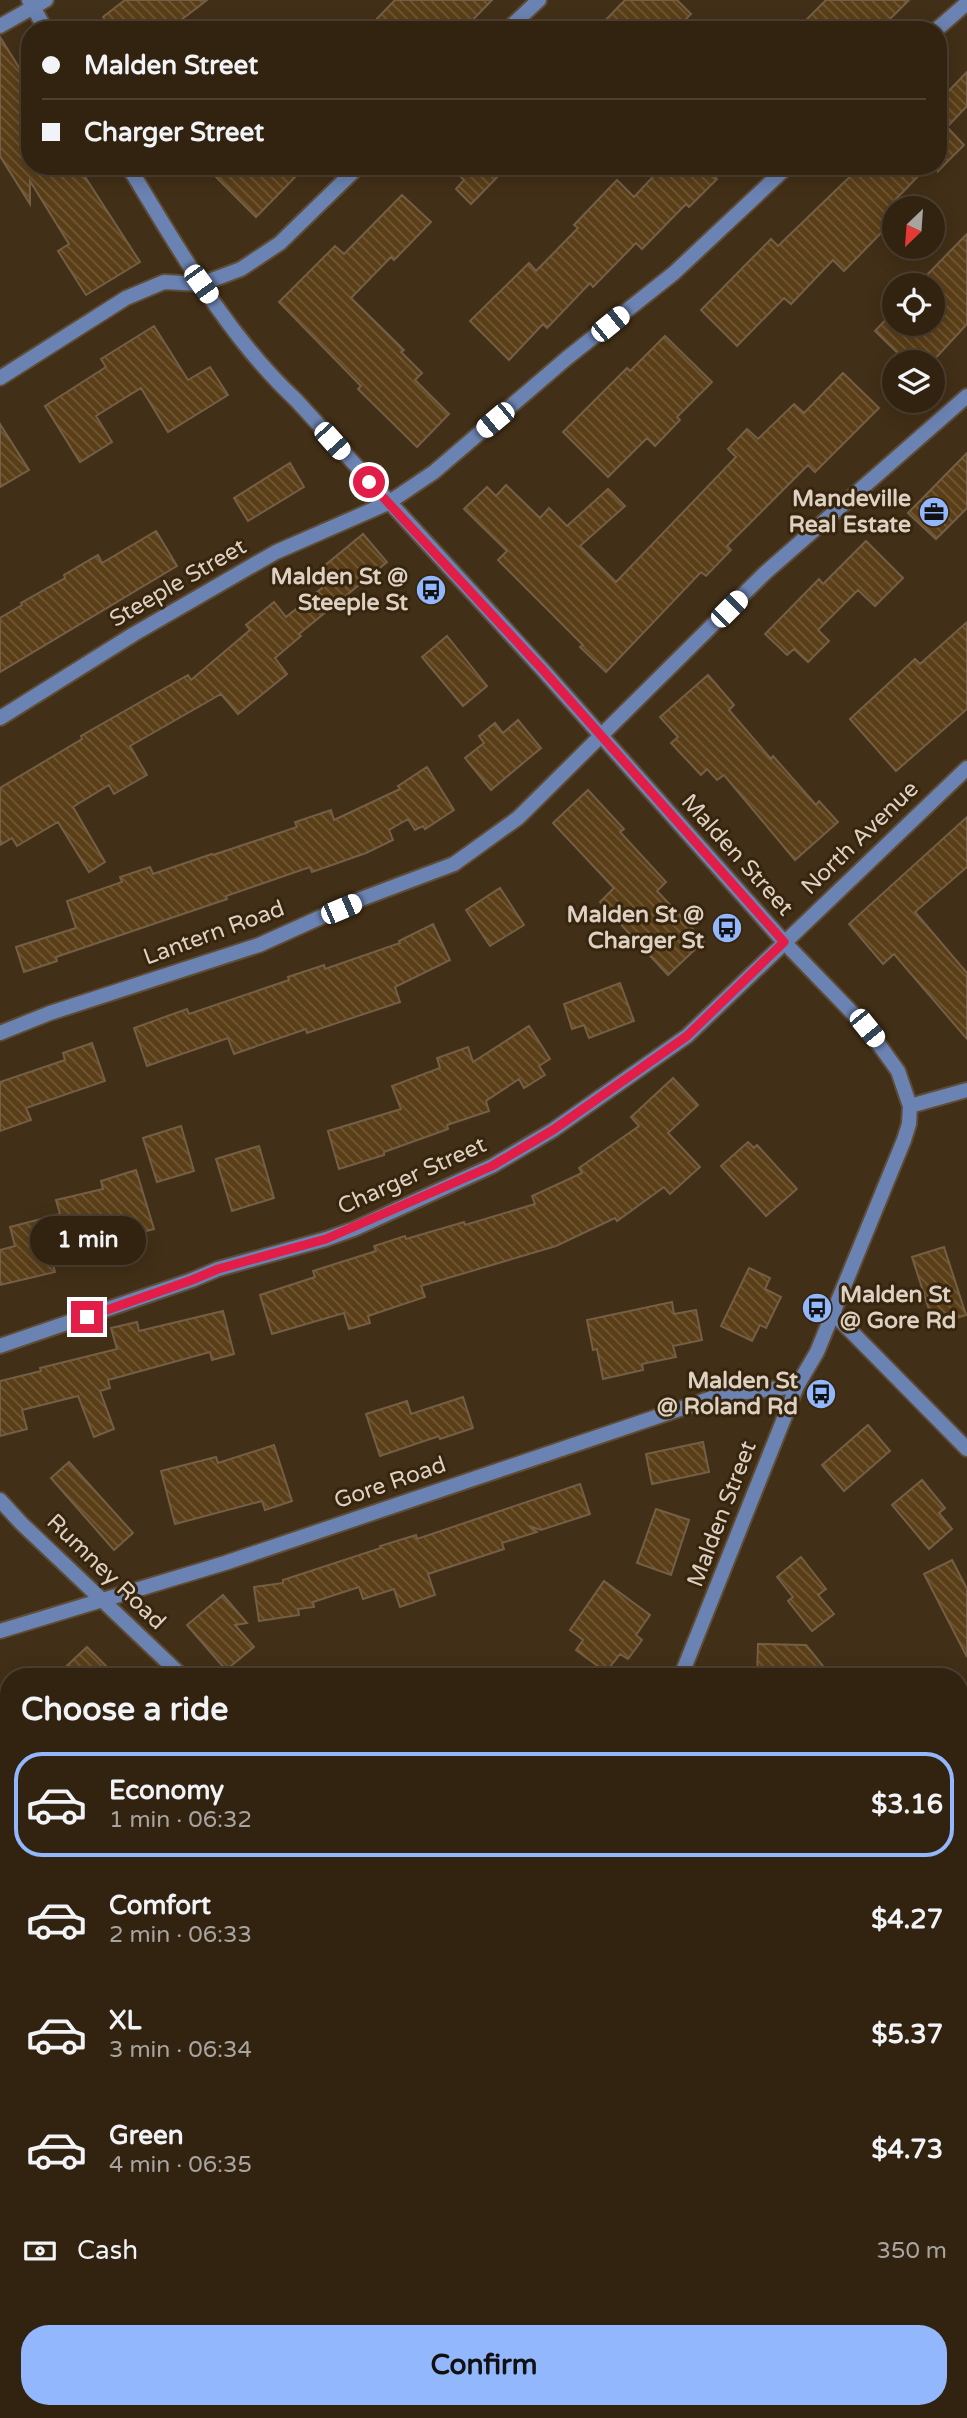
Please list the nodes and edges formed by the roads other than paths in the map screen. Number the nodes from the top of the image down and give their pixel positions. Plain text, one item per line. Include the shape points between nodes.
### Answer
1 (539, 0) edge
2 (36, 2) edge
3 (967, 3) edge
4 (43, 21) edge
5 (517, 21) edge
6 (946, 21) edge
7 (0, 26) edge
8 (134, 175) edge
9 (350, 175) edge
10 (778, 175) edge
11 (201, 284) junction
12 (0, 379) edge
13 (967, 396) edge
14 (388, 503) junction
15 (0, 719) edge
16 (601, 736) junction
17 (967, 768) edge
18 (784, 942) junction
19 (0, 1033) edge
20 (967, 1090) edge
21 (910, 1106) junction
22 (833, 1313) junction
23 (0, 1346) edge
24 (797, 1386) junction
25 (967, 1449) edge
26 (0, 1500) edge
27 (102, 1600) junction
28 (0, 1631) edge
29 (174, 1668) edge
30 (684, 1668) edge

1 - 5 street
2 - 4 street
2 - 7 street
3 - 6 street
8 - 11 street, Malden Street
9 - 11 street via 280,243 241,269
10 - 14 street, Steeple Street via 674,273 434,472
11 - 12 street via 164,282 125,298
11 - 14 street, Malden Street via 269,375
13 - 16 street, Lantern Road via 765,573
14 - 15 street, Steeple Street via 276,552
14 - 16 street, Malden Street
16 - 18 street, Malden Street
16 - 19 street, Lantern Road via 517,818 454,864 259,945
17 - 18 street, North Avenue
18 - 21 street, Malden Street via 886,1052
18 - 23 street, Charger Street via 687,1036 553,1130 492,1166 326,1239 218,1269
20 - 21 street
21 - 22 street, Malden Street via 904,1140
22 - 24 street, Malden Street
22 - 25 street
24 - 27 street, Gore Road via 721,1395 235,1560
24 - 30 street, Malden Street
26 - 27 street, Rumney Road
27 - 28 street, Gore Road
27 - 29 street, Rumney Road

